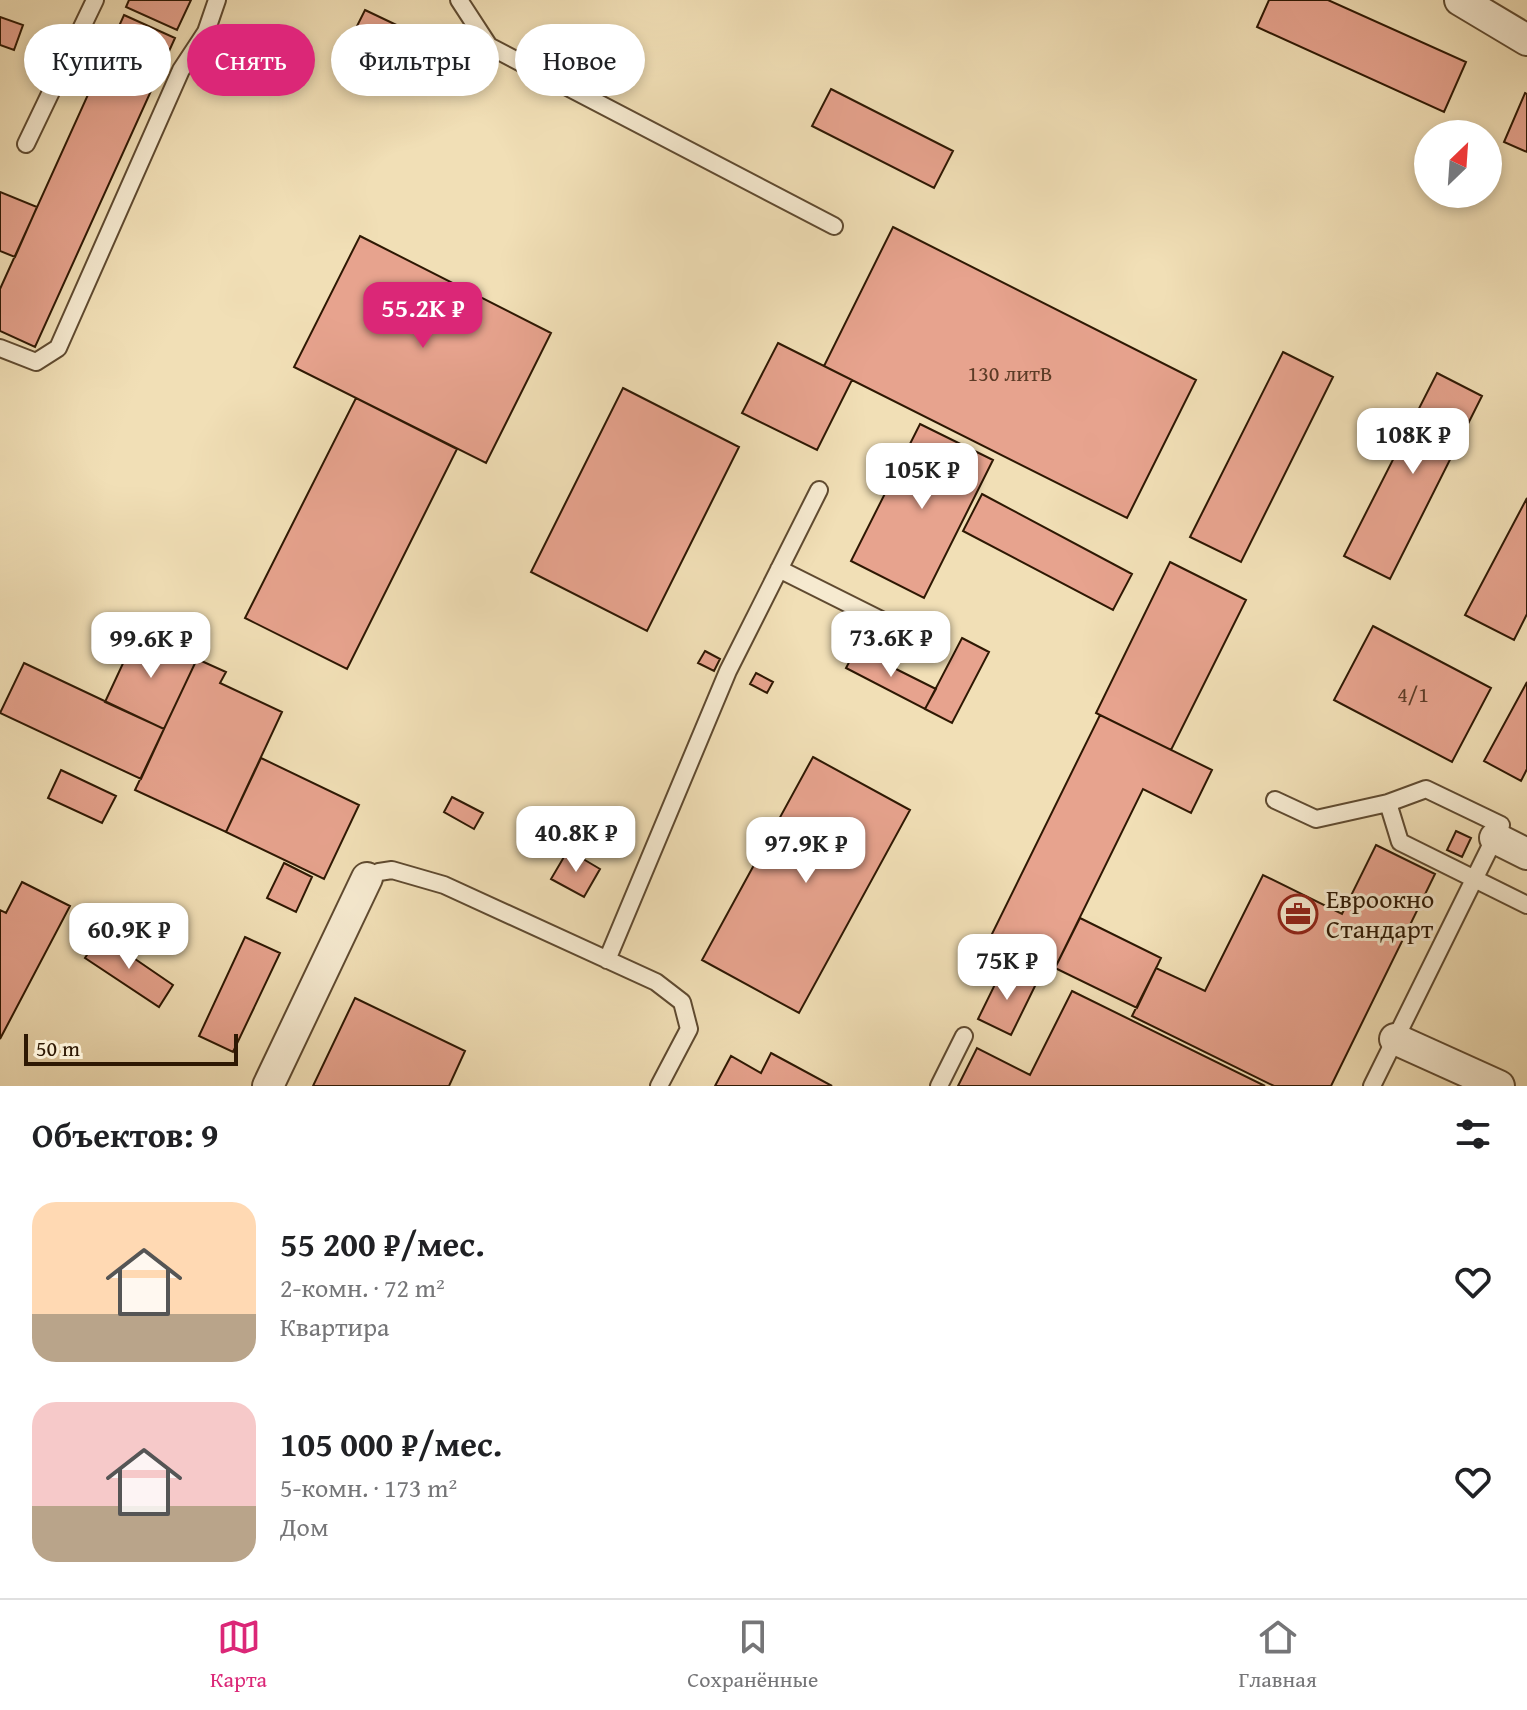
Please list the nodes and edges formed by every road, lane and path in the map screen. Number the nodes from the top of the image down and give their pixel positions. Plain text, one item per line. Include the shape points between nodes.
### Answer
1 (95, 0) edge
2 (217, 0) edge
3 (459, 0) edge
4 (1460, 0) edge
5 (1527, 40) edge
6 (26, 144) dead end
7 (834, 226) dead end
8 (0, 348) edge
9 (819, 490) dead end
10 (779, 569) junction
11 (901, 630) dead end
12 (1275, 800) dead end
13 (1388, 803) junction
14 (1495, 838) junction
15 (1527, 854) edge
16 (367, 878) joint
17 (1475, 879) junction
18 (1527, 905) edge
19 (607, 960) junction
20 (964, 1036) dead end
21 (1395, 1039) junction
22 (268, 1086) edge
23 (659, 1086) edge
24 (939, 1086) edge
25 (1372, 1086) edge
26 (1499, 1086) edge

1 - 6 lane
2 - 8 lane via 58,348 36,362
3 - 7 lane via 489,46
4 - 5 street
9 - 10 lane
10 - 11 lane
10 - 19 lane via 728,671
12 - 13 lane via 1316,819
13 - 14 lane via 1426,789 1501,825
13 - 17 lane via 1400,842
14 - 15 street
14 - 17 lane
16 - 19 lane via 392,870 444,885
16 - 22 street
17 - 18 lane
17 - 21 lane
19 - 23 lane via 656,982 682,1002 689,1029
20 - 24 lane
21 - 25 lane
21 - 26 street

